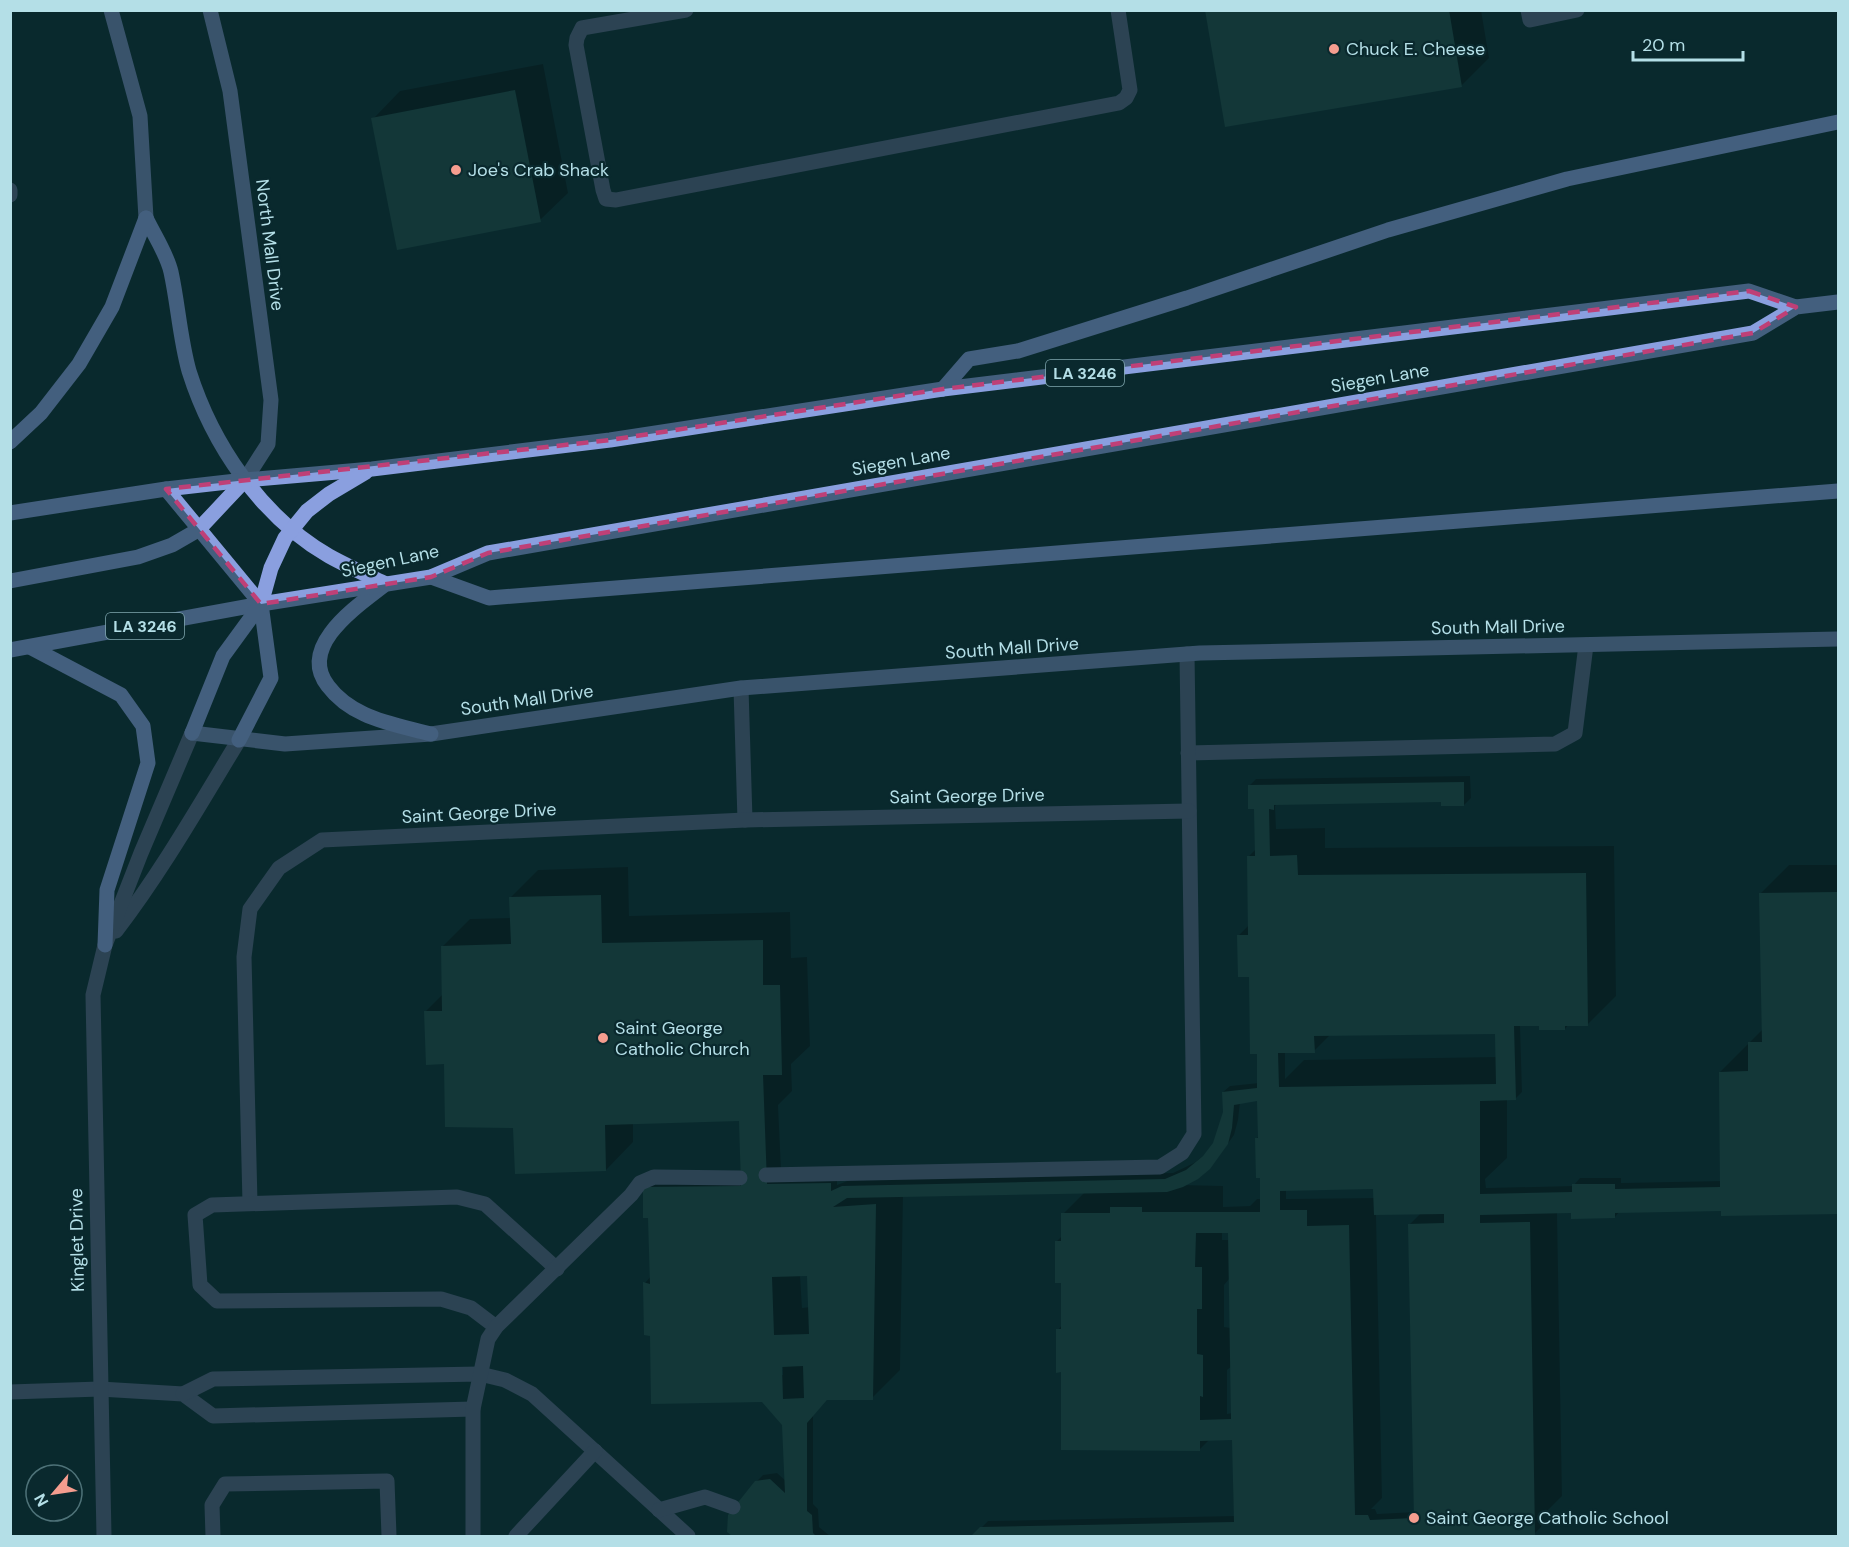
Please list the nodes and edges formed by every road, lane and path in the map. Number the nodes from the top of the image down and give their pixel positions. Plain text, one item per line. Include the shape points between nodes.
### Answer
1 (111, 10) edge
2 (210, 10) edge
3 (686, 10) edge
4 (1118, 10) edge
5 (1528, 10) edge
6 (1577, 10) edge
7 (626, 16) edge
8 (1839, 122) edge
9 (10, 189) edge
10 (10, 195) edge
11 (146, 218) junction
12 (1839, 302) edge
13 (1796, 307) junction
14 (943, 389) junction
15 (10, 442) edge
16 (372, 469) junction
17 (245, 480) junction
18 (166, 489) junction
19 (1839, 491) edge
20 (10, 513) edge
21 (292, 529) junction
22 (198, 530) junction
23 (431, 576) junction
24 (10, 581) edge
25 (386, 584) junction
26 (261, 604) junction
27 (1839, 639) edge
28 (1586, 645) junction
29 (30, 647) junction
30 (10, 650) edge
31 (1187, 654) junction
32 (741, 688) junction
33 (192, 733) junction
34 (431, 734) junction
35 (239, 740) junction
36 (1188, 753) junction
37 (1189, 811) junction
38 (745, 820) junction
39 (105, 945) junction
40 (766, 1175) dead end
41 (740, 1178) dead end
42 (250, 1203) junction
43 (557, 1269) junction
44 (496, 1327) junction
45 (480, 1374) junction
46 (100, 1389) junction
47 (10, 1392) edge
48 (183, 1394) junction
49 (473, 1409) junction
50 (595, 1451) junction
51 (733, 1507) dead end
52 (659, 1510) junction
53 (671, 1531) edge
54 (104, 1536) edge
55 (213, 1536) edge
56 (389, 1536) edge
57 (473, 1536) edge
58 (516, 1536) edge
59 (688, 1536) edge

1 - 11 street via 140,116
2 - 17 street, North Mall Drive via 230,91 271,400 268,444
3 - 7 street
4 - 7 street via 1130,90 1119,103 616,200 606,199 603,190 576,45 582,28
5 - 6 street via 1530,20
8 - 14 main road via 1567,179 1388,230 1018,351 969,359
9 - 10 street
11 - 15 main road via 112,307 79,364 40,413
11 - 17 main road via 170,269 189,369 206,416
12 - 13 main road, Siegen Lane / LA 3246
13 - 14 main road, Siegen Lane / LA 3246 via 1749,291
13 - 23 main road, Siegen Lane / LA 3246 via 1753,333 488,553
14 - 16 main road, Siegen Lane / LA 3246 via 610,440
16 - 17 main road, Siegen Lane / LA 3246
16 - 21 main road via 329,494
17 - 18 main road, Siegen Lane / LA 3246
17 - 21 main road
17 - 22 main road
18 - 20 main road, Siegen Lane / LA 3246
18 - 22 main road
19 - 23 main road via 489,598
21 - 25 main road via 327,555
21 - 26 main road via 271,568
22 - 24 main road via 138,558
22 - 26 main road
23 - 25 main road, Siegen Lane / LA 3246
25 - 26 main road, Siegen Lane / LA 3246
25 - 34 main road via 338,624 319,656 320,671 332,692 357,710
26 - 29 main road, Siegen Lane / LA 3246
26 - 33 main road via 224,656
26 - 35 main road via 271,678
27 - 28 street, South Mall Drive
28 - 31 street, South Mall Drive
28 - 36 street via 1575,733 1555,744
29 - 30 main road, Siegen Lane / LA 3246
29 - 39 main road via 121,695 143,726 148,763 107,890
31 - 32 street, South Mall Drive
31 - 36 street
32 - 34 street, South Mall Drive
32 - 38 street
33 - 35 street, South Mall Drive
33 - 39 street, Kinglet Drive
34 - 35 street, South Mall Drive via 285,744
35 - 39 street, Kinglet Drive via 167,858
36 - 37 street
37 - 38 street, Saint George Drive
37 - 40 street via 1194,1134 1182,1153 1160,1167
38 - 42 street, Saint George Drive via 322,840 279,868 250,909 244,957
39 - 46 street, Kinglet Drive via 93,994
41 - 43 street via 654,1177 640,1183
42 - 43 street via 457,1197 485,1204
42 - 44 street via 212,1204 195,1215 200,1285 217,1301 441,1299 471,1308
43 - 44 street
44 - 45 street via 488,1339
45 - 48 street via 213,1380
45 - 49 street
45 - 50 street via 506,1380 532,1394
46 - 47 street
46 - 48 street
46 - 54 street, Kinglet Drive
48 - 49 street via 213,1416
49 - 57 street
50 - 52 street
50 - 58 street
51 - 52 street via 705,1497
52 - 53 street
53 - 59 street
55 - 56 street via 213,1505 225,1484 387,1481

